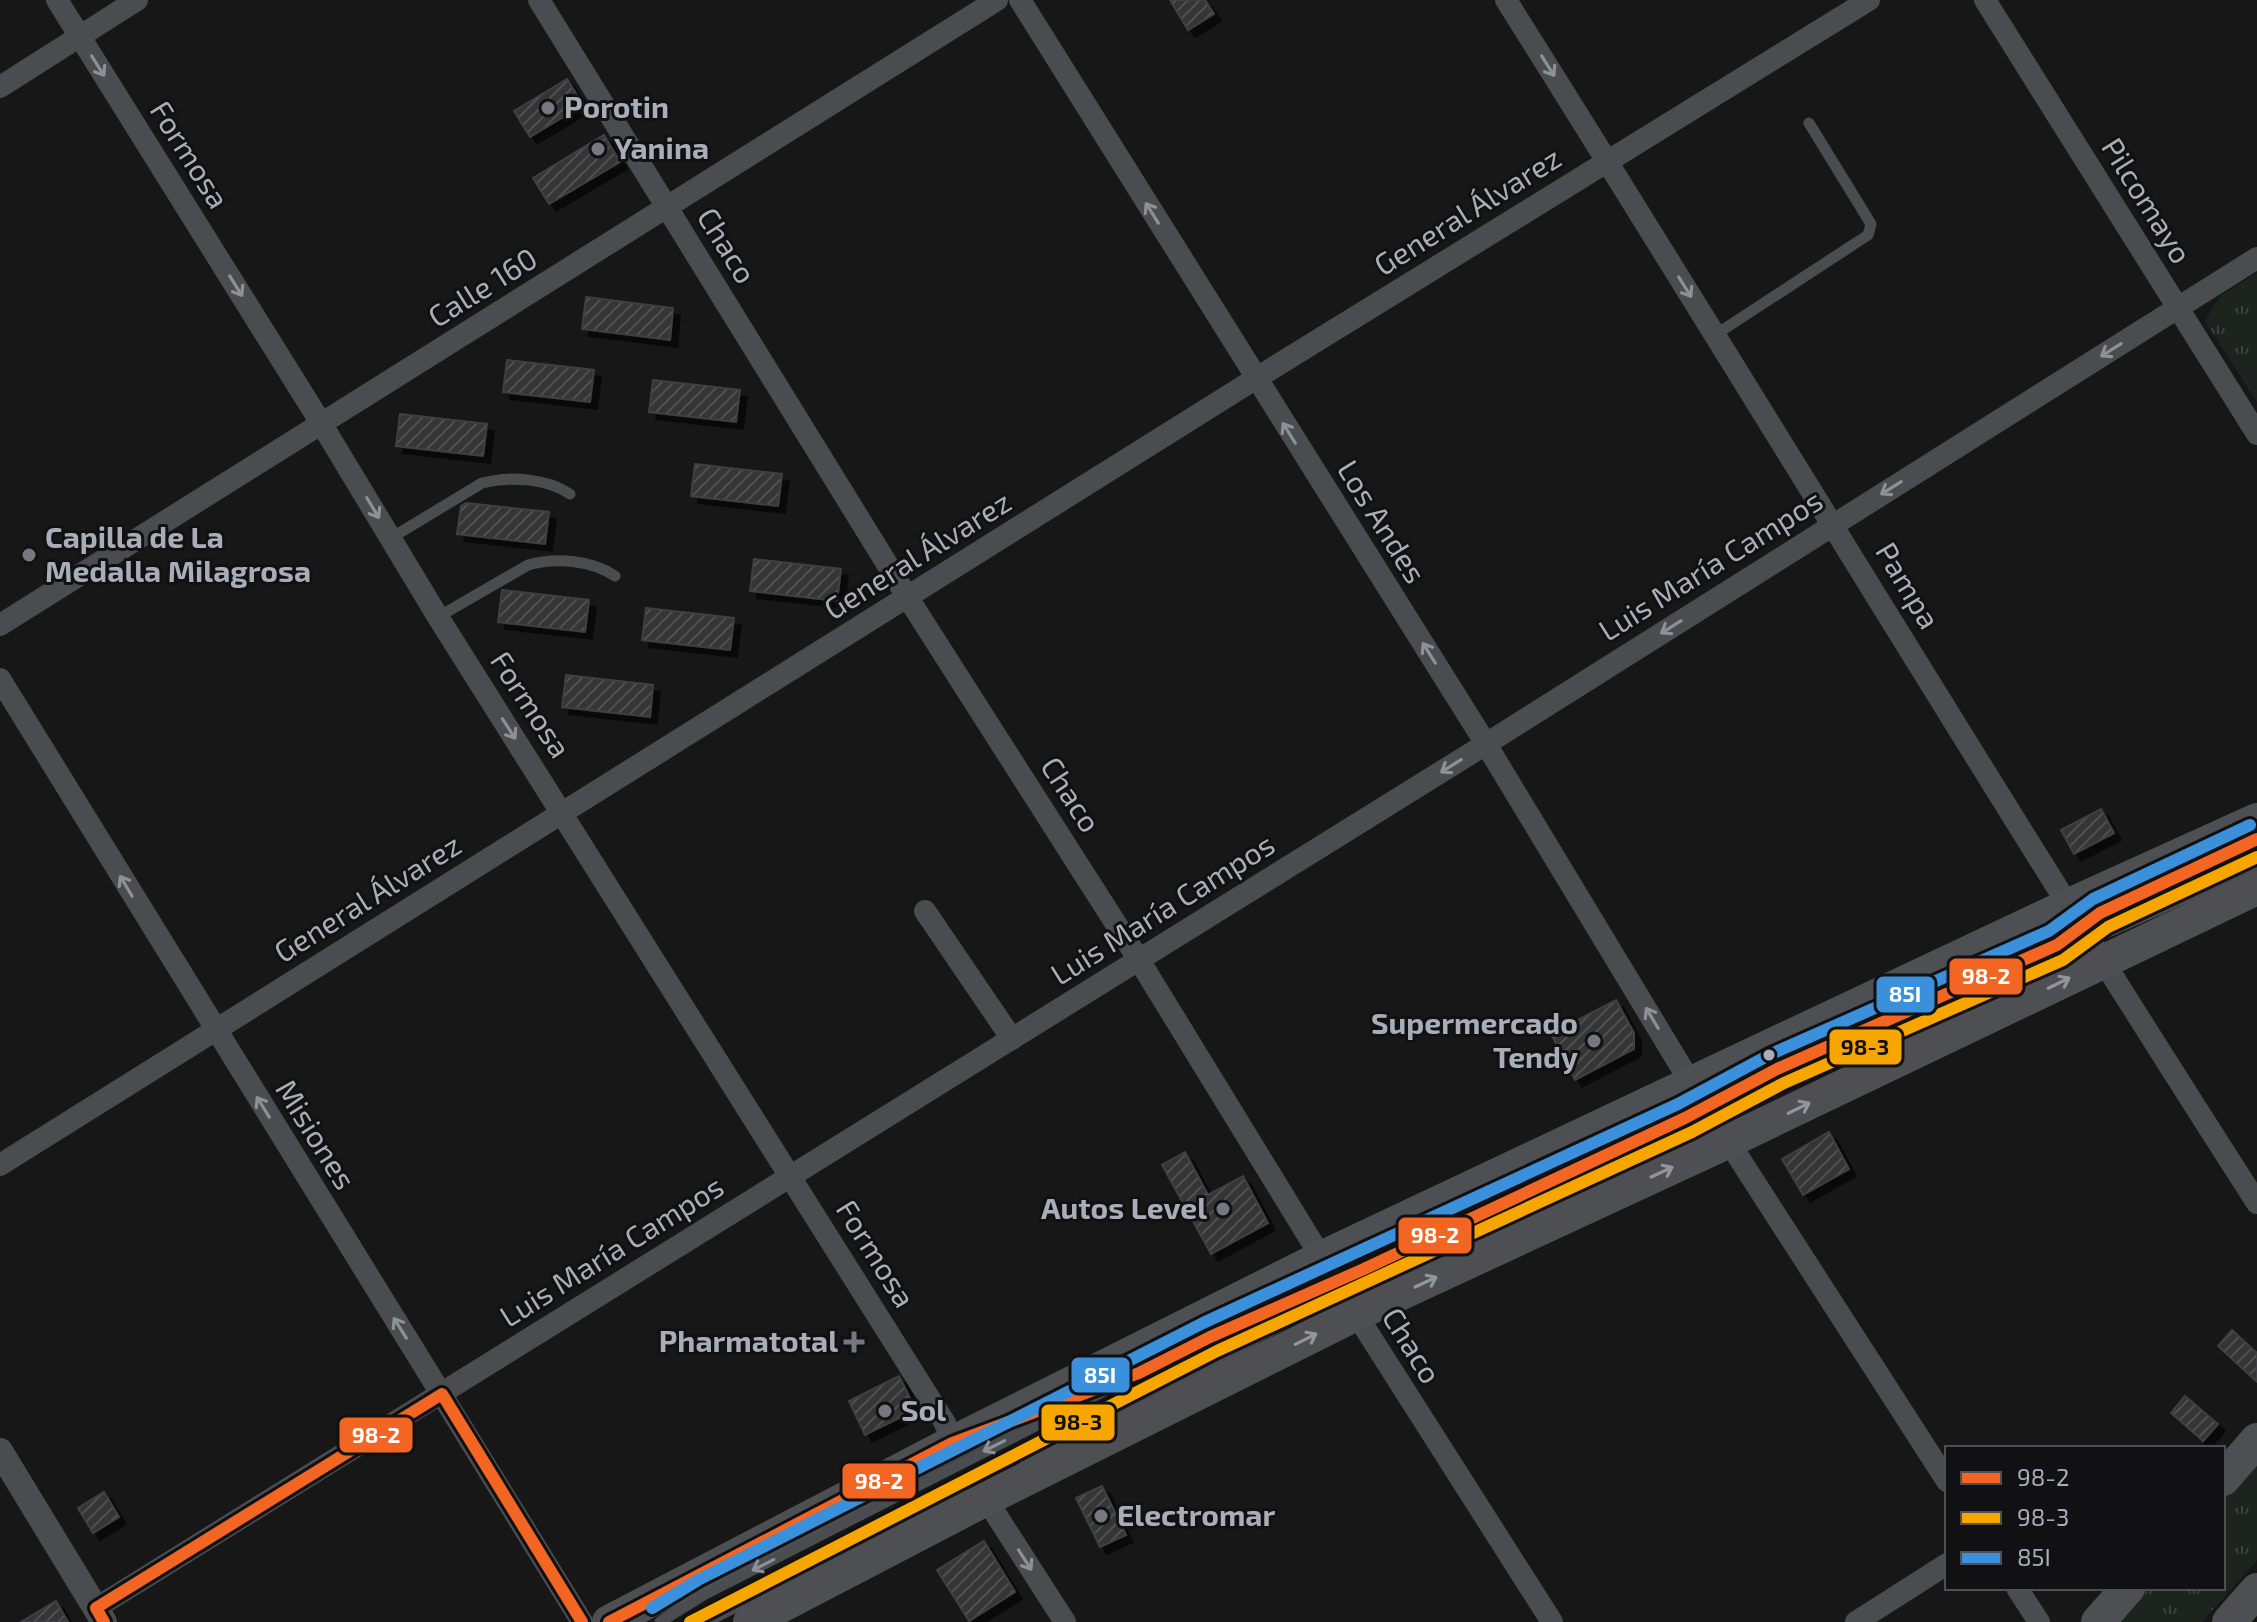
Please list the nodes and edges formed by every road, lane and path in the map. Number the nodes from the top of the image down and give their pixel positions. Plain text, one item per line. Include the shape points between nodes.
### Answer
1 (57, 0) edge
2 (137, 0) edge
3 (539, 0) edge
4 (997, 0) edge
5 (1020, 0) edge
6 (1506, 0) edge
7 (1869, 0) edge
8 (1985, 0) edge
9 (79, 36) junction
10 (0, 87) edge
11 (1809, 123) dead end
12 (1608, 161) junction
13 (668, 208) junction
14 (2257, 258) edge
15 (2177, 308) junction
16 (1715, 335) junction
17 (1255, 379) junction
18 (321, 423) junction
19 (2257, 434) edge
20 (570, 494) dead end
21 (1833, 524) junction
22 (391, 538) junction
23 (615, 576) dead end
24 (908, 598) junction
25 (438, 617) junction
26 (0, 625) edge
27 (0, 679) edge
28 (1486, 744) junction
29 (563, 813) junction
30 (2257, 820) edge
31 (2257, 839) edge
32 (2257, 866) edge
33 (2257, 888) edge
34 (925, 911) dead end
35 (2084, 934) junction
36 (1139, 960) junction
37 (214, 1030) junction
38 (1012, 1039) junction
39 (1710, 1113) junction
40 (0, 1165) edge
41 (791, 1177) junction
42 (2257, 1203) edge
43 (1339, 1286) junction
44 (1139, 1373) junction
45 (442, 1394) junction
46 (2257, 1440) edge
47 (952, 1443) junction
48 (0, 1451) edge
49 (2225, 1477) edge
50 (1945, 1478) edge
51 (986, 1499) junction
52 (1945, 1565) edge
53 (2018, 1590) edge
54 (2126, 1590) edge
55 (2257, 1590) edge
56 (100, 1615) edge
57 (582, 1622) edge
58 (609, 1622) edge
59 (660, 1622) edge
60 (706, 1622) edge
61 (750, 1622) edge
62 (1065, 1622) edge
63 (1552, 1622) edge
64 (1856, 1622) edge
65 (2039, 1622) edge
66 (2098, 1622) edge
67 (2229, 1622) edge

1 - 9 street, Formosa
2 - 9 street
3 - 13 street, Chaco
4 - 13 street, Calle 160
17 -> 5 street, Los Andes
6 -> 12 street, Pampa
7 - 12 street, General Álvarez
8 - 15 street, Pilcomayo
9 - 10 street
9 -> 18 street, Formosa
11 - 16 lane via 1871,224 1868,235
12 -> 16 street, Pampa
12 - 17 street, General Álvarez
13 - 18 street, Calle 160
13 - 24 street, Chaco
14 - 15 street, Luis María Campos
15 - 19 street, Pilcomayo
15 -> 21 street, Luis María Campos
16 - 21 street, Pampa
17 - 24 street, General Álvarez
28 -> 17 street, Los Andes
18 -> 22 street, Formosa
18 - 26 street, Calle 160
20 - 22 lane via 558,486 497,479
21 -> 28 street, Luis María Campos
21 - 35 street, Pampa
22 - 25 street, Formosa
23 - 25 lane via 604,568 543,561
24 - 29 street, General Álvarez
24 - 36 street, Chaco
25 -> 29 street, Formosa
37 -> 27 street, Misiones
28 -> 36 street, Luis María Campos
39 -> 28 street, Los Andes
29 - 37 street, General Álvarez
29 - 41 street, Formosa
30 - 35 main road
31 - 35 lane via 2100,913
32 - 35 lane
33 - 35 main road
34 - 38 street
35 - 39 main road
39 -> 35 main road
35 - 42 street, Pampa
36 - 38 street, Luis María Campos
36 - 43 street, Chaco
37 - 40 street, General Álvarez
45 -> 37 street, Misiones
38 - 41 street, Luis María Campos
39 - 43 main road
43 -> 39 main road
39 - 50 street, Los Andes
41 - 45 street, Luis María Campos
41 - 47 street, Formosa via 945,1423
43 - 44 lane
43 - 47 main road
51 -> 43 main road
43 - 60 lane via 1070,1438
43 - 63 street, Chaco
44 - 47 lane
44 -> 59 lane via 705,1594
45 - 56 street, Luis María Campos
45 - 57 street, Misiones
46 - 49 main road
47 - 58 main road
48 - 56 street
51 - 61 main road
51 -> 62 street
52 - 64 street
53 - 65 street
54 - 66 main road
55 - 67 main road

